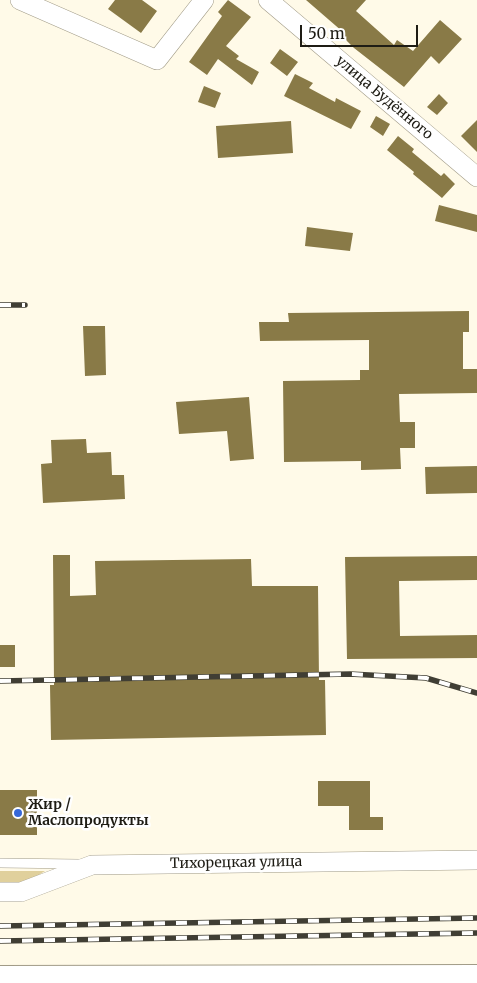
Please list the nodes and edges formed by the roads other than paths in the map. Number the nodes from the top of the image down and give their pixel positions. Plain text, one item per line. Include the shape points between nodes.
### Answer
1 (20, 0) edge
2 (204, 0) edge
3 (268, 0) edge
4 (477, 177) edge
5 (477, 860) edge
6 (0, 863) edge
7 (92, 865) junction
8 (0, 892) edge
9 (477, 978) edge
10 (0, 979) edge
11 (444, 980) edge
12 (195, 981) edge

1 - 2 street via 157,60
3 - 4 street, улица Будённого
5 - 7 street, Тихорецкая улица
6 - 7 lane
7 - 8 street, Тихорецкая улица via 21,892
9 - 11 main road
10 - 12 main road
11 - 12 main road

